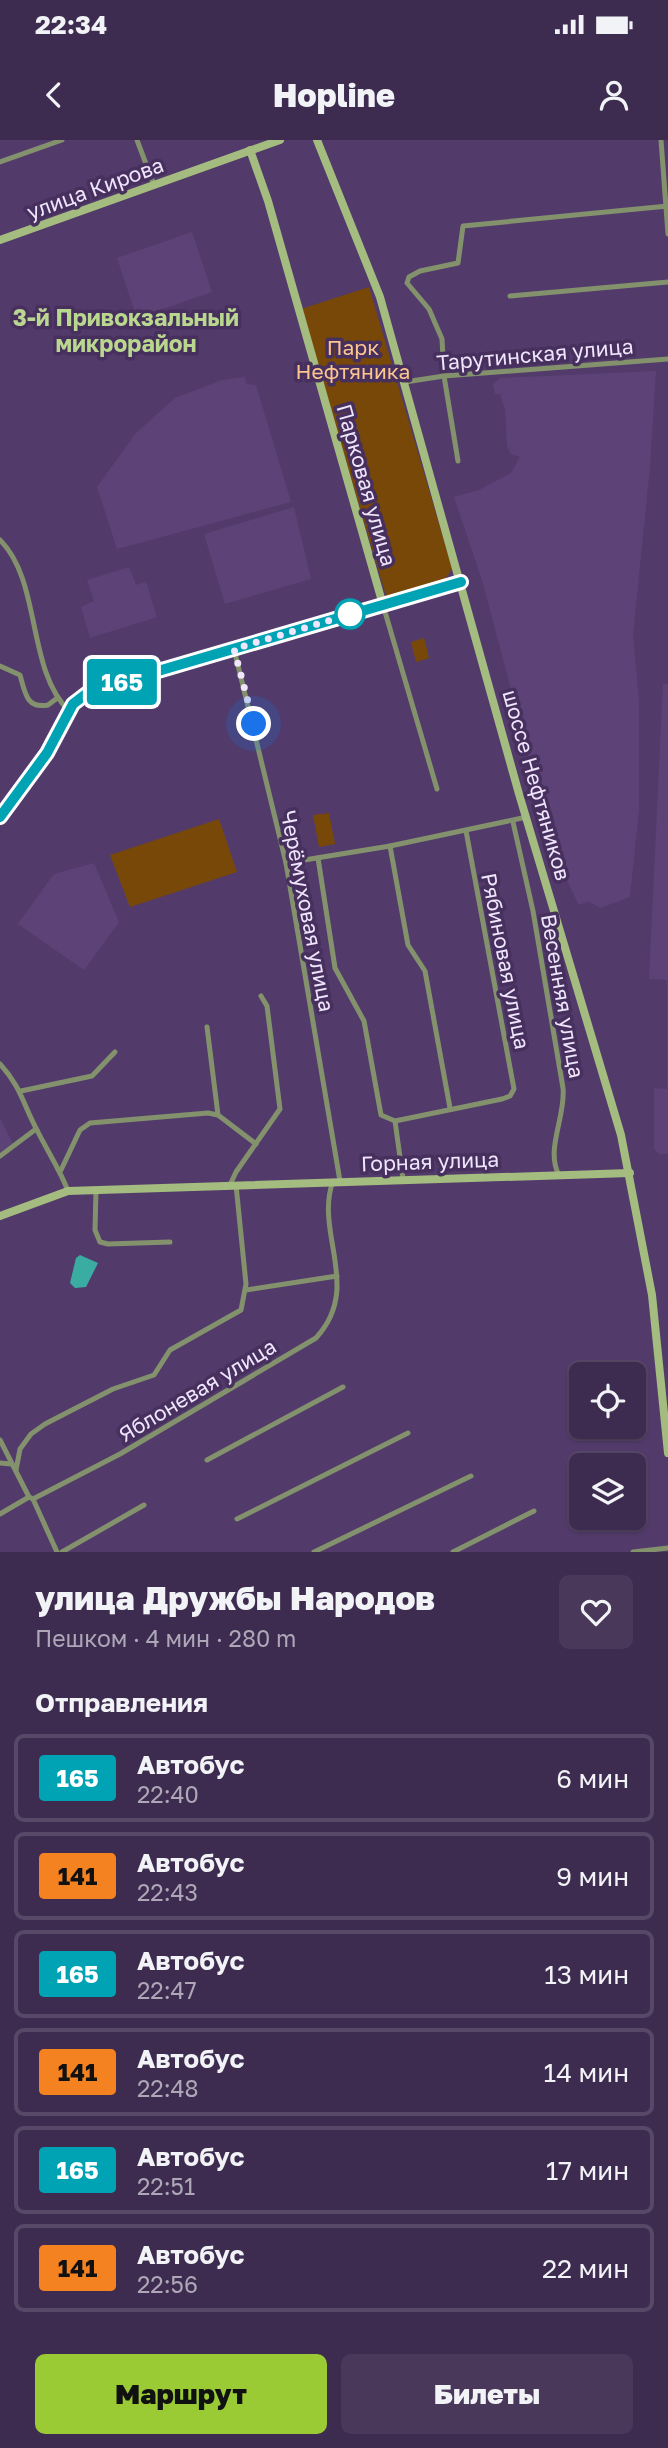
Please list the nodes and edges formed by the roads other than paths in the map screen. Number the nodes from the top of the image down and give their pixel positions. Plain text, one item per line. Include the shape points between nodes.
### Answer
1 (62, 140) edge
2 (137, 140) edge
3 (280, 140) edge
4 (317, 140) edge
5 (661, 140) edge
6 (250, 150) junction
7 (0, 162) edge
8 (154, 185) junction
9 (667, 206) edge
10 (668, 234) edge
11 (0, 240) edge
12 (668, 282) edge
13 (510, 296) dead end
14 (668, 359) edge
15 (444, 376) junction
16 (405, 382) junction
17 (458, 461) dead end
18 (0, 540) edge
19 (461, 582) junction
20 (383, 605) junction
21 (234, 649) junction
22 (0, 666) edge
23 (57, 699) junction
24 (69, 711) junction
25 (436, 789) dead end
26 (0, 817) edge
27 (527, 817) junction
28 (513, 822) junction
29 (466, 831) junction
30 (390, 846) junction
31 (318, 858) junction
32 (286, 863) junction
33 (261, 996) dead end
34 (207, 1027) dead end
35 (115, 1052) dead end
36 (0, 1064) edge
37 (22, 1091) junction
38 (450, 1108) junction
39 (218, 1115) junction
40 (395, 1121) junction
41 (36, 1129) junction
42 (256, 1144) junction
43 (0, 1156) edge
44 (61, 1170) junction
45 (630, 1173) junction
46 (559, 1175) junction
47 (403, 1179) junction
48 (337, 1181) junction
49 (233, 1185) junction
50 (96, 1190) junction
51 (68, 1191) junction
52 (0, 1216) edge
53 (170, 1242) dead end
54 (337, 1276) junction
55 (246, 1290) junction
56 (343, 1387) dead end
57 (408, 1433) dead end
58 (0, 1440) edge
59 (668, 1453) edge
60 (206, 1460) dead end
61 (0, 1463) edge
62 (11, 1464) junction
63 (16, 1470) junction
64 (471, 1475) dead end
65 (31, 1498) junction
66 (144, 1505) dead end
67 (534, 1511) dead end
68 (0, 1514) edge
69 (237, 1519) dead end
70 (668, 1548) edge
71 (59, 1552) edge
72 (314, 1552) edge
73 (453, 1552) edge
74 (633, 1552) edge

1 - 7 street
2 - 8 street
3 - 6 main road, улица Кирова
4 - 16 main road, шоссе Нефтяников via 369,266
5 - 9 street
6 - 8 main road, улица Кирова
6 - 20 main road, Парковая улица
8 - 11 main road, улица Кирова
9 - 10 street
9 - 15 street via 463,226 458,263 420,271 407,280 435,319 442,339
12 - 13 street
14 - 15 street, Тарутинская улица
15 - 16 street, Тарутинская улица
15 - 17 street
16 - 19 main road, шоссе Нефтяников
18 - 23 street via 17,562
19 - 20 main road
19 - 27 main road, шоссе Нефтяников
20 - 21 main road
20 - 25 street, Парковая улица
21 - 24 main road via 90,691
21 - 32 street, Черёмуховая улица
22 - 23 street via 20,675 33,705 48,705
23 - 24 street
24 - 26 main road via 47,753
27 - 28 street
27 - 45 main road, шоссе Нефтяников
28 - 29 street
28 - 46 street, Весенняя улица via 565,1101 554,1159
29 - 30 street
29 - 38 street, Рябиновая улица via 514,1088 510,1096
30 - 31 street
30 - 38 street via 408,945 425,971
31 - 32 street
31 - 40 street via 335,968 364,1021 379,1111 384,1119
32 - 48 street, Черёмуховая улица
33 - 42 street via 267,1006 281,1105
34 - 39 street
35 - 37 street via 92,1076
36 - 37 street
37 - 41 street
38 - 40 street
39 - 42 street
39 - 44 street via 90,1123 82,1127
40 - 47 street
41 - 43 street
41 - 44 street
42 - 49 street
44 - 51 street
45 - 46 main road, Горная улица
45 - 59 main road, шоссе Нефтяников via 652,1295
46 - 47 main road, Горная улица
47 - 48 main road, Горная улица
48 - 49 main road, Горная улица
48 - 54 street, Черёмуховая улица via 328,1199
49 - 50 main road, Горная улица
49 - 55 street
50 - 51 main road, Горная улица
50 - 53 street via 95,1230 100,1242
51 - 52 main road, Горная улица
54 - 55 street
54 - 65 street, Яблоневая улица via 334,1311 309,1343 120,1454
55 - 63 street via 237,1314 170,1350 154,1375 113,1389 31,1434 20,1449
56 - 60 street
57 - 69 street
58 - 62 street
61 - 62 street
62 - 63 street
63 - 65 street
64 - 72 street
65 - 68 street, Яблоневая улица
65 - 71 street
66 - 71 street
67 - 73 street
70 - 74 street

